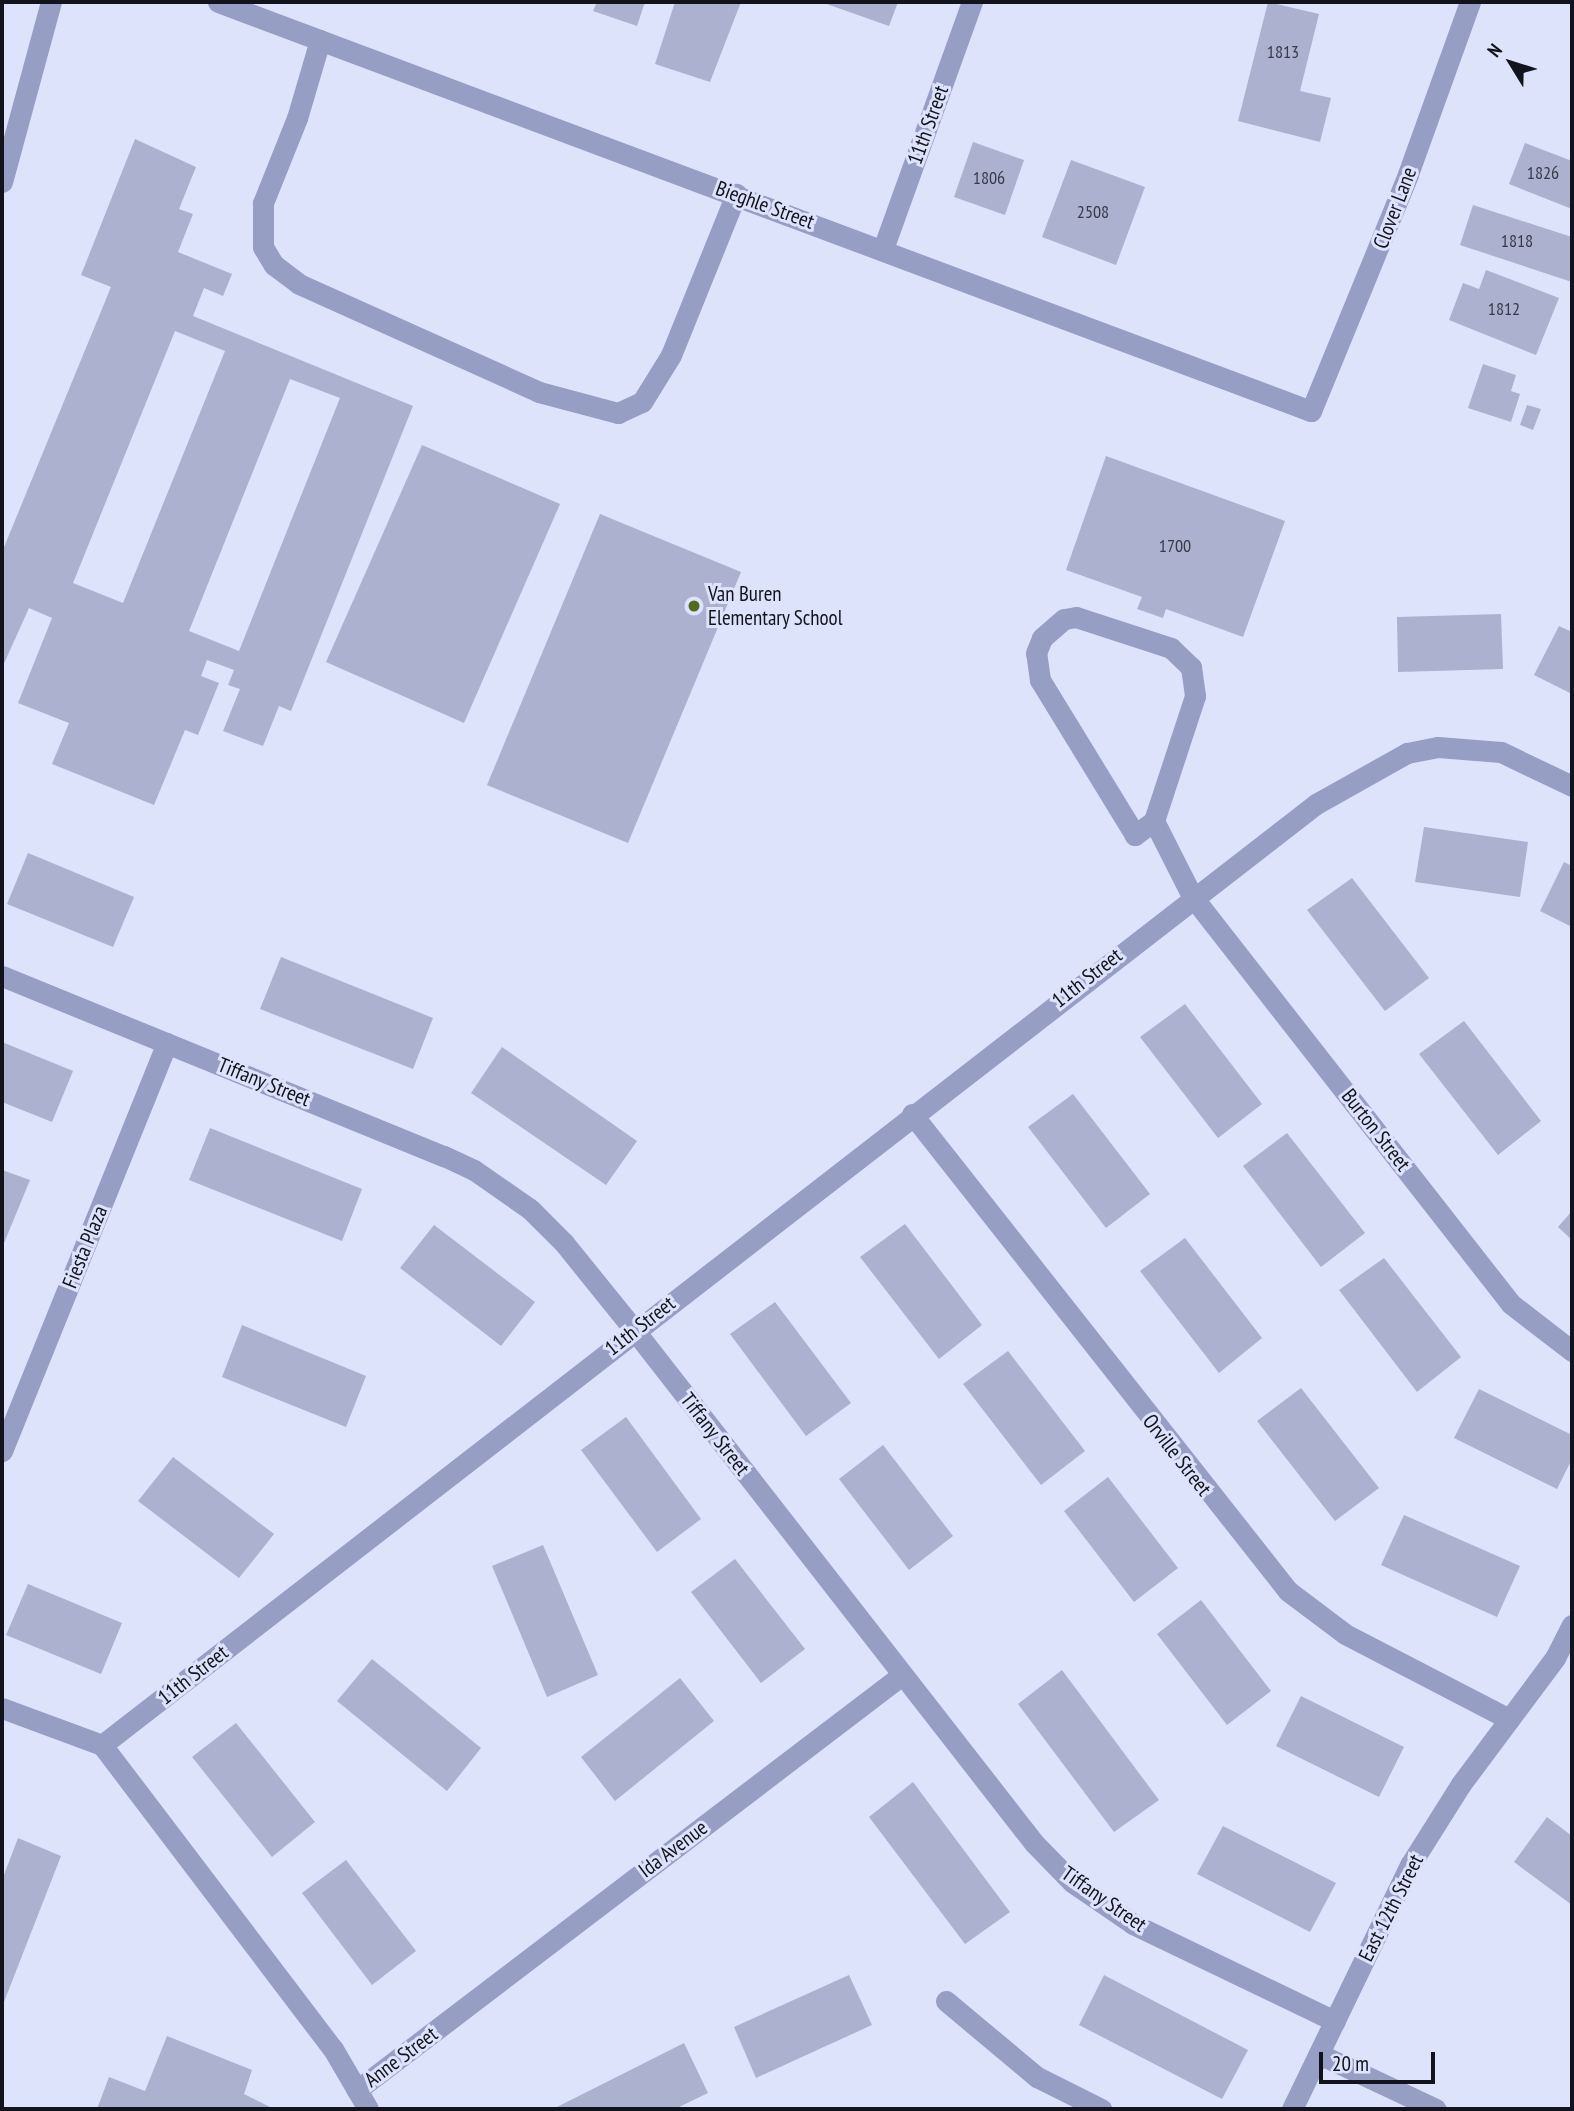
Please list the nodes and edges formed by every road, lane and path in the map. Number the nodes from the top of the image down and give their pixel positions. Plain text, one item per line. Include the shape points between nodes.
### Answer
1 (51, 2) edge
2 (218, 2) edge
3 (972, 2) edge
4 (1470, 2) edge
5 (320, 40) junction
6 (2, 182) edge
7 (736, 194) junction
8 (883, 249) junction
9 (1311, 411) joint
10 (1572, 786) edge
11 (1154, 821) junction
12 (1192, 896) junction
13 (2, 976) edge
14 (167, 1043) junction
15 (912, 1114) junction
16 (635, 1331) junction
17 (1572, 1351) edge
18 (2, 1451) edge
19 (1572, 1625) edge
20 (902, 1675) junction
21 (2, 1708) edge
22 (1509, 1719) junction
23 (102, 1745) junction
24 (946, 2001) dead end
25 (1335, 2021) junction
26 (444, 2024) joint
27 (1319, 2054) junction
28 (357, 2090) junction
29 (368, 2109) edge
30 (1101, 2109) edge
31 (1292, 2109) edge
32 (1436, 2109) edge

1 - 6 street
2 - 5 street, Bieghle Street
3 - 8 street, 11th Street
4 - 9 street, Clover Lane via 1408,174
5 - 7 street, Bieghle Street
5 - 7 street via 297,118 263,203 263,247 274,265 299,284 539,392 618,413 642,402 671,355
7 - 8 street, Bieghle Street
8 - 9 street, Bieghle Street
10 - 12 street, 11th Street via 1501,752 1469,747 1407,752 1316,804
11 - 11 street via 1195,696 1191,667 1171,648 1076,617 1064,619 1042,638 1036,653 1040,680 1135,835
11 - 12 street, Burton Street
12 - 15 street, 11th Street
12 - 17 street, Burton Street via 1511,1304
13 - 14 street, Tiffany Street
14 - 16 street, Tiffany Street via 474,1170 530,1209 564,1243
14 - 18 street, Fiesta Plaza
15 - 16 street, 11th Street
15 - 22 street, Orville Street via 1288,1591 1345,1634
16 - 20 street, Tiffany Street
16 - 23 street, 11th Street
19 - 22 street, East 12th Street via 1555,1658
20 - 25 street, Tiffany Street via 1012,1818 1072,1882 1133,1924
20 - 26 street, Ida Avenue
21 - 23 street
22 - 25 street, East 12th Street via 1410,1865
23 - 28 street via 333,2049
24 - 30 street via 1037,2077
25 - 27 street, East 12th Street
26 - 28 street, Anne Street
27 - 31 street, East 12th Street
27 - 32 street
28 - 29 street

